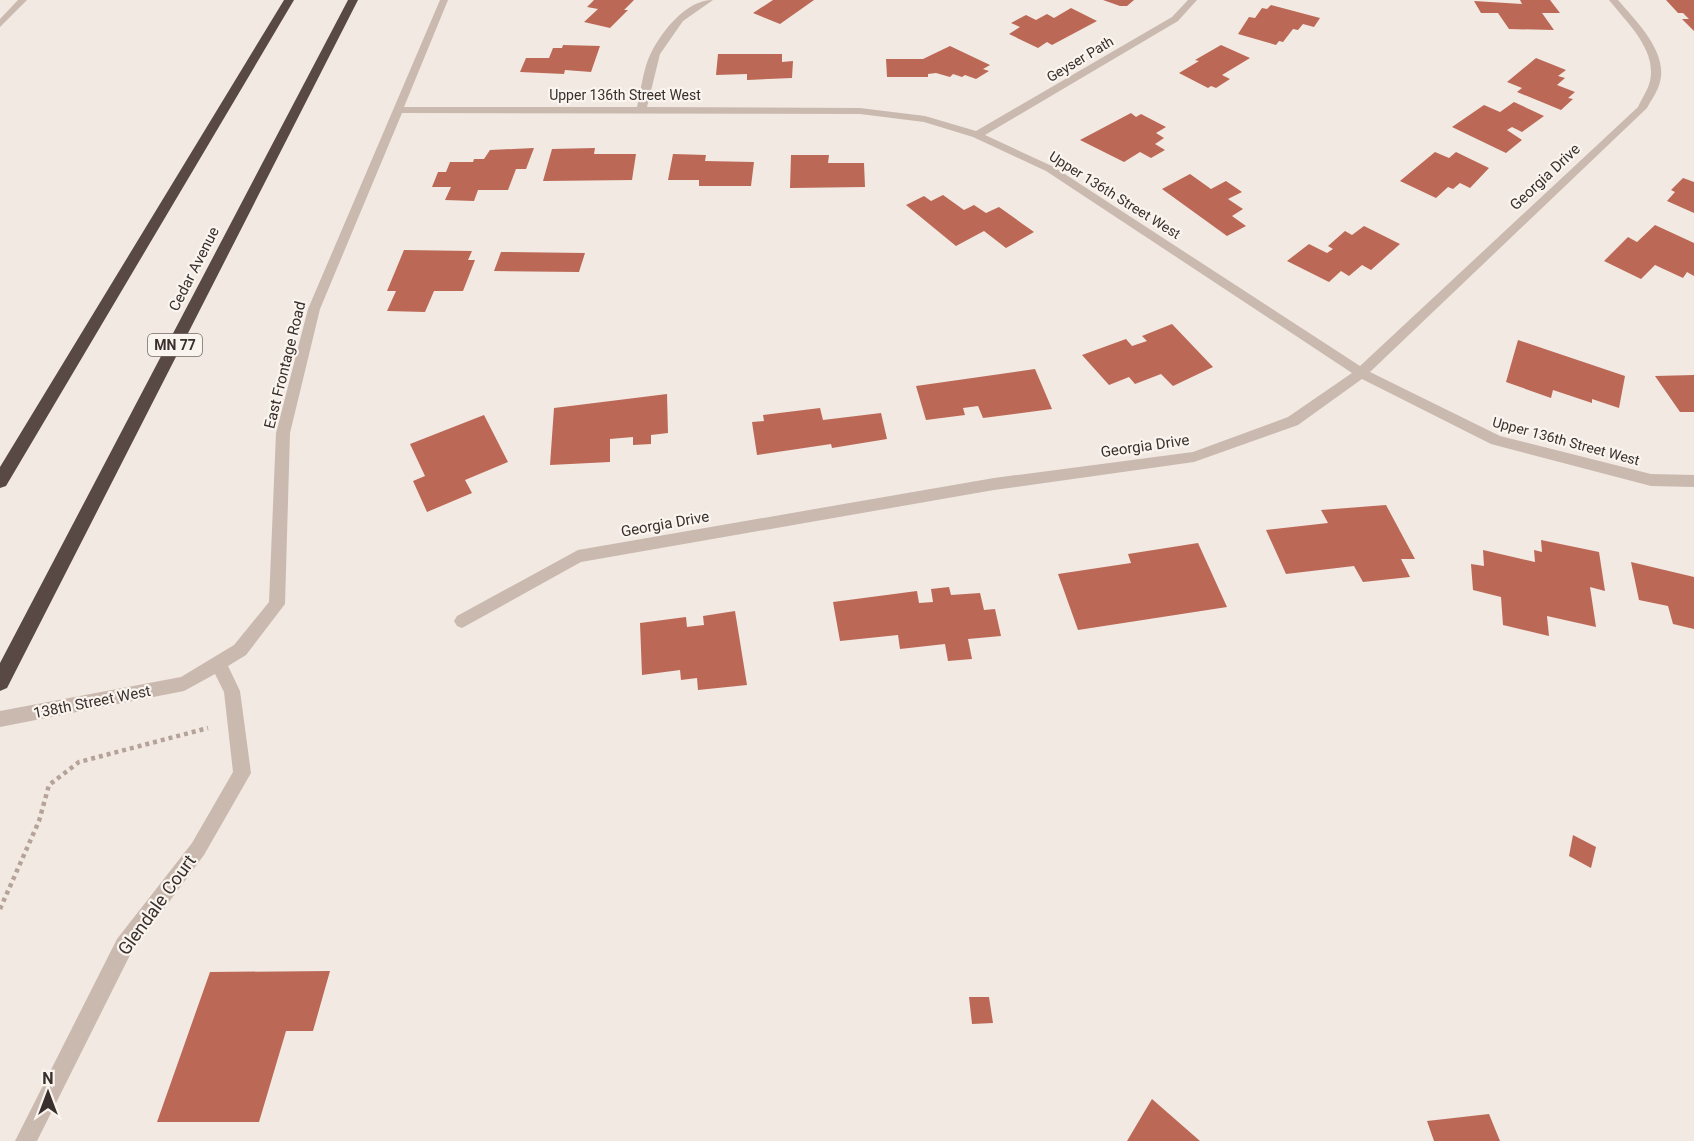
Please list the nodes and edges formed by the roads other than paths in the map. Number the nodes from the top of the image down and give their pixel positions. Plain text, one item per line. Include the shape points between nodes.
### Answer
1 (23, 0) edge
2 (289, 0) edge
3 (353, 0) edge
4 (444, 0) edge
5 (709, 0) edge
6 (1193, 0) edge
7 (1613, 0) edge
8 (0, 24) edge
9 (399, 110) junction
10 (641, 110) junction
11 (977, 135) junction
12 (1361, 373) junction
13 (0, 481) edge
14 (1694, 481) edge
15 (462, 621) dead end
16 (218, 663) junction
17 (0, 682) edge
18 (184, 684) joint
19 (0, 720) edge
20 (26, 1141) edge

1 - 8 street
2 - 13 highway
3 - 17 highway, Cedar Avenue / MN 77
4 - 9 street, East Frontage Road
5 - 10 street via 680,19 655,54
6 - 11 street, Geyser Path via 1175,19
7 - 12 street, Georgia Drive via 1653,52 1656,81 1642,108
9 - 10 street, Upper 136th Street West
9 - 16 street, East Frontage Road via 314,309 284,433 277,604 240,650
10 - 11 street, Upper 136th Street West via 860,111 925,119
11 - 12 street, Upper 136th Street West via 1050,169
12 - 14 street, Upper 136th Street West via 1496,440 1651,480
12 - 15 street, Georgia Drive via 1293,421 1194,457 994,483 578,556
16 - 18 street, East Frontage Road
16 - 20 street, Glendale Court via 232,691 242,773 198,849 124,946
18 - 19 street, 138th Street West

